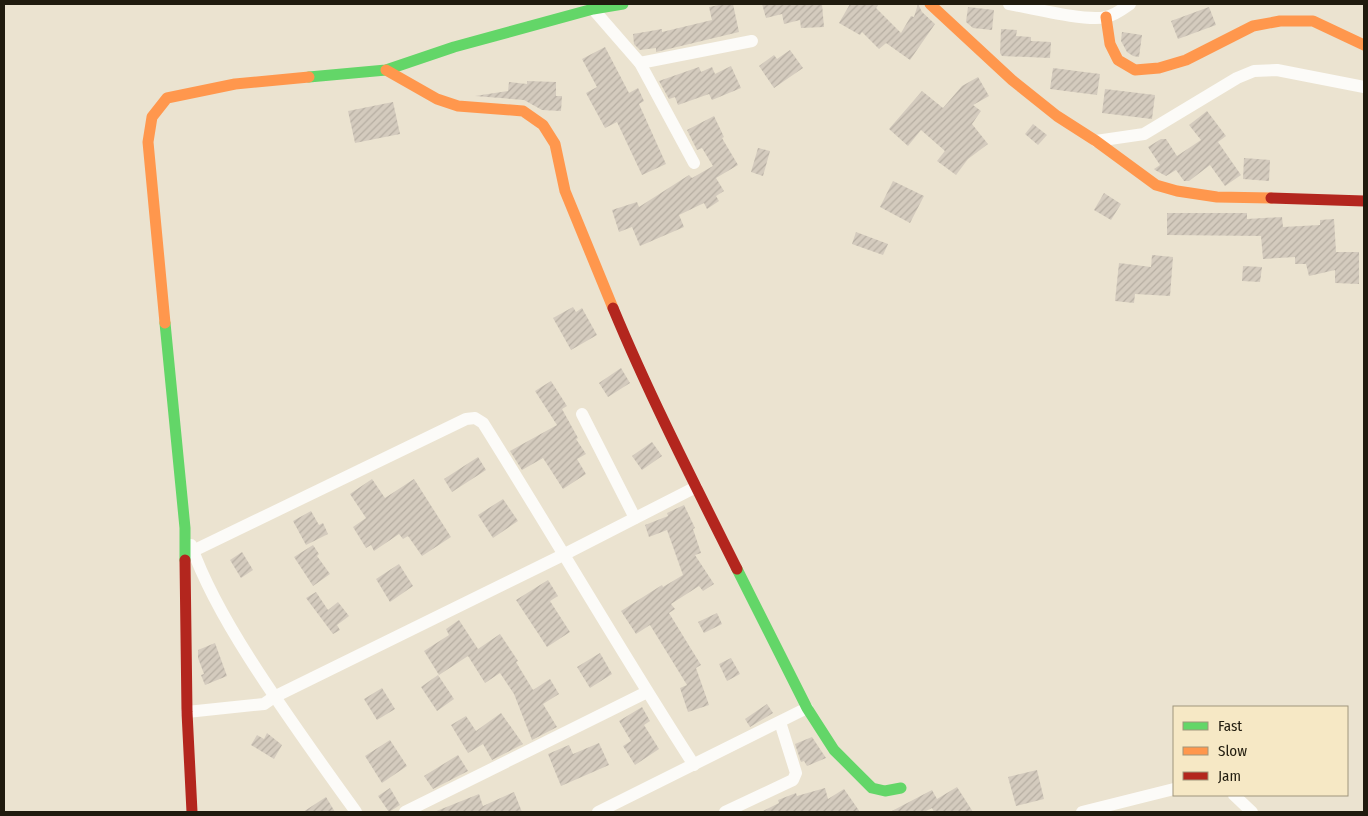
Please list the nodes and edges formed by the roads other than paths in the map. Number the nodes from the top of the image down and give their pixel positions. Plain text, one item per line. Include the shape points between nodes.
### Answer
1 (623, 4) edge
2 (930, 4) edge
3 (1009, 4) edge
4 (1130, 4) edge
5 (593, 6) edge
6 (1106, 17) junction
7 (752, 41) dead end
8 (1364, 45) edge
9 (640, 63) junction
10 (386, 70) junction
11 (1364, 88) edge
12 (1096, 141) junction
13 (694, 163) dead end
14 (1364, 201) edge
15 (582, 414) dead end
16 (696, 487) junction
17 (635, 518) junction
18 (185, 528) junction
19 (193, 551) junction
20 (565, 554) junction
21 (647, 692) junction
22 (274, 697) junction
23 (807, 708) junction
24 (187, 712) junction
25 (780, 722) junction
26 (694, 765) junction
27 (901, 788) dead end
28 (1173, 789) edge
29 (1235, 796) edge
30 (192, 812) edge
31 (356, 812) edge
32 (405, 812) edge
33 (598, 812) edge
34 (725, 812) edge
35 (1082, 812) edge
36 (1252, 812) edge

1 - 5 street
2 - 12 street via 1012,80 1057,116
3 - 6 street via 1091,18
4 - 6 street
5 - 9 street
5 - 10 street
6 - 8 street via 1110,44 1118,60 1135,70 1159,68 1186,60 1253,26 1280,21 1313,21
7 - 9 street
9 - 13 street
10 - 16 street via 437,99 458,106 522,111 543,125 555,144 568,200 629,345
10 - 18 street via 235,84 190,92 167,98 152,116 148,142
11 - 12 street via 1277,70 1254,71 1144,134
12 - 14 street via 1156,185 1177,192 1217,197
15 - 17 street
16 - 17 street
16 - 23 street
17 - 20 street
18 - 19 street
18 - 24 street
19 - 20 street via 466,419 476,418 483,423
19 - 22 street via 212,594
20 - 21 street
20 - 22 street
21 - 26 street
21 - 32 street
22 - 24 street via 264,704
22 - 31 street
23 - 25 street
23 - 27 street via 834,750 872,788 885,791
24 - 30 street
25 - 26 street
25 - 34 street via 796,773 793,780
26 - 33 street
28 - 35 street
29 - 36 street

